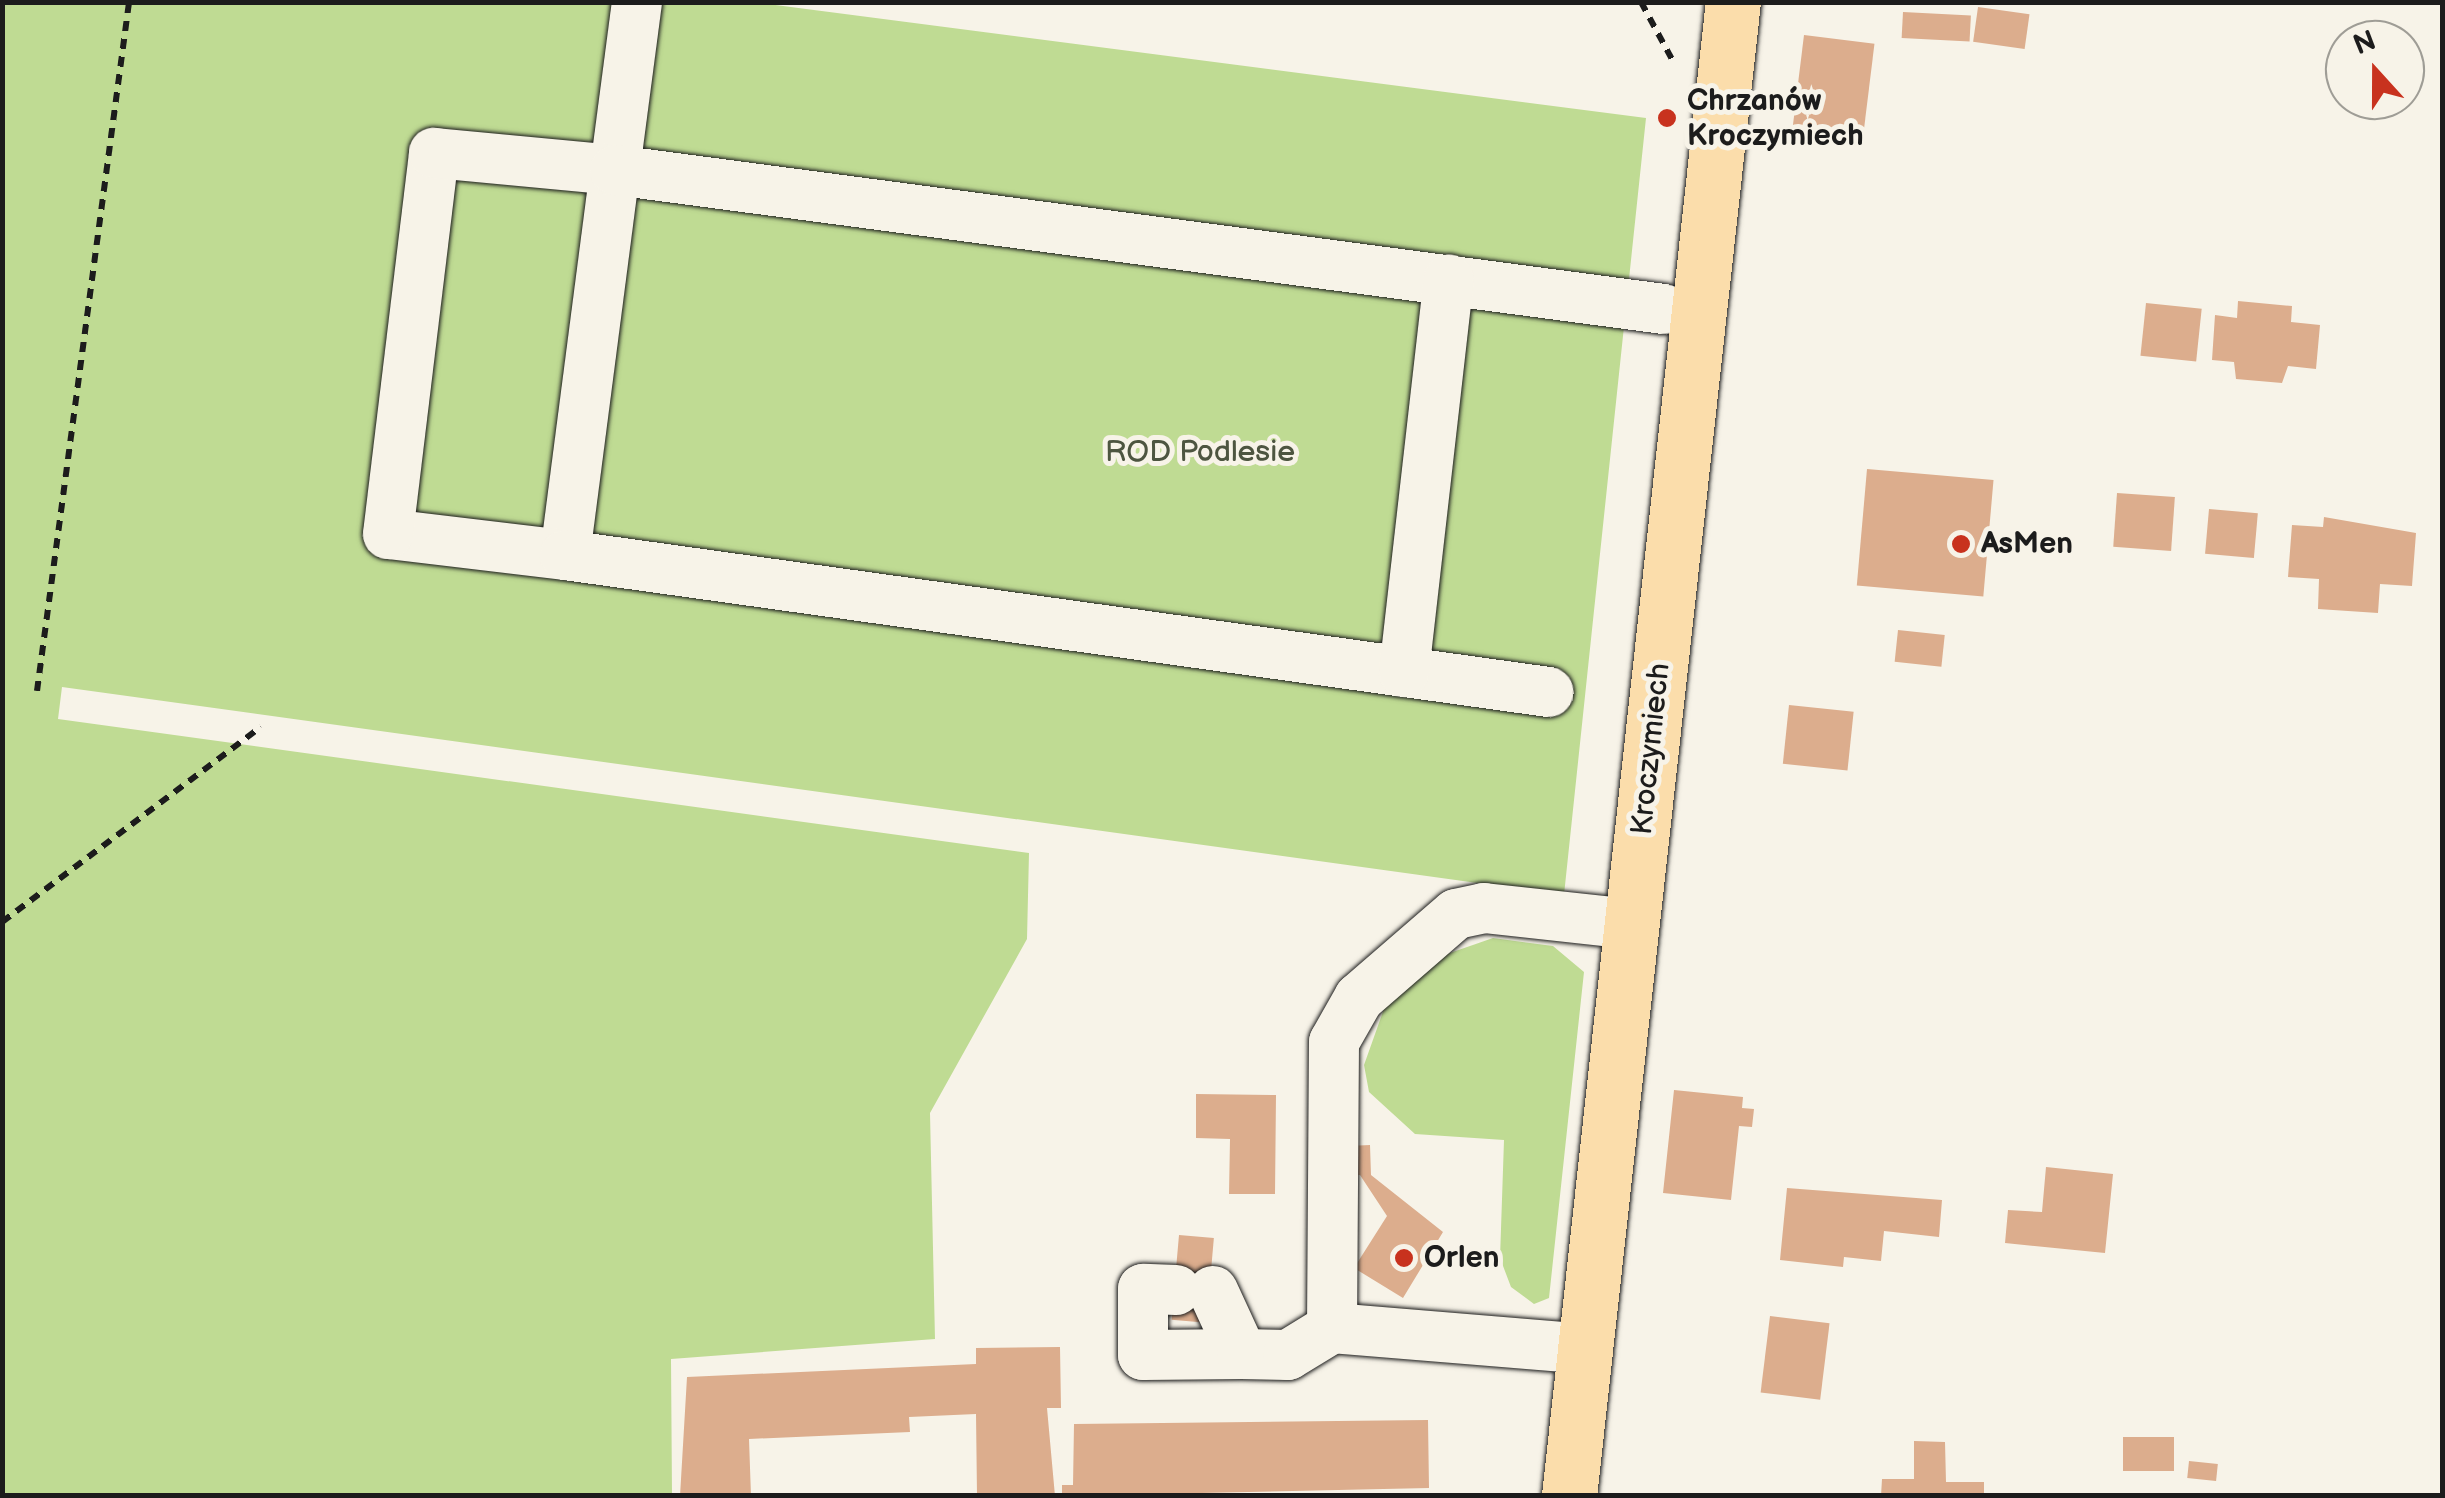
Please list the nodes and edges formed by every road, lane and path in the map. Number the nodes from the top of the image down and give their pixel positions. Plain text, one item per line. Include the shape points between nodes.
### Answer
1 (130, 2) edge
2 (636, 2) edge
3 (1641, 2) edge
4 (1733, 2) edge
5 (1674, 63) dead end
6 (615, 170) junction
7 (1449, 280) junction
8 (1664, 309) dead end
9 (565, 555) junction
10 (1404, 672) junction
11 (37, 692) dead end
12 (1548, 692) dead end
13 (261, 727) dead end
14 (2, 922) edge
15 (1632, 924) junction
16 (1332, 1328) junction
17 (1586, 1349) junction
18 (1242, 1354) junction
19 (1569, 1496) edge

1 - 11 path
2 - 6 street
3 - 5 path
4 - 15 main road, Kroczymiech
6 - 7 street
6 - 9 street
6 - 9 street via 434,153 388,534
7 - 8 street
7 - 10 street
9 - 10 street
10 - 12 street
13 - 14 path
15 - 16 street via 1484,908 1437,923 1403,951 1334,1042
15 - 17 main road, Kroczymiech
16 - 17 street
16 - 18 street via 1288,1355
17 - 19 main road, Kroczymiech
18 - 18 street via 1194,1291 1144,1289 1143,1355

